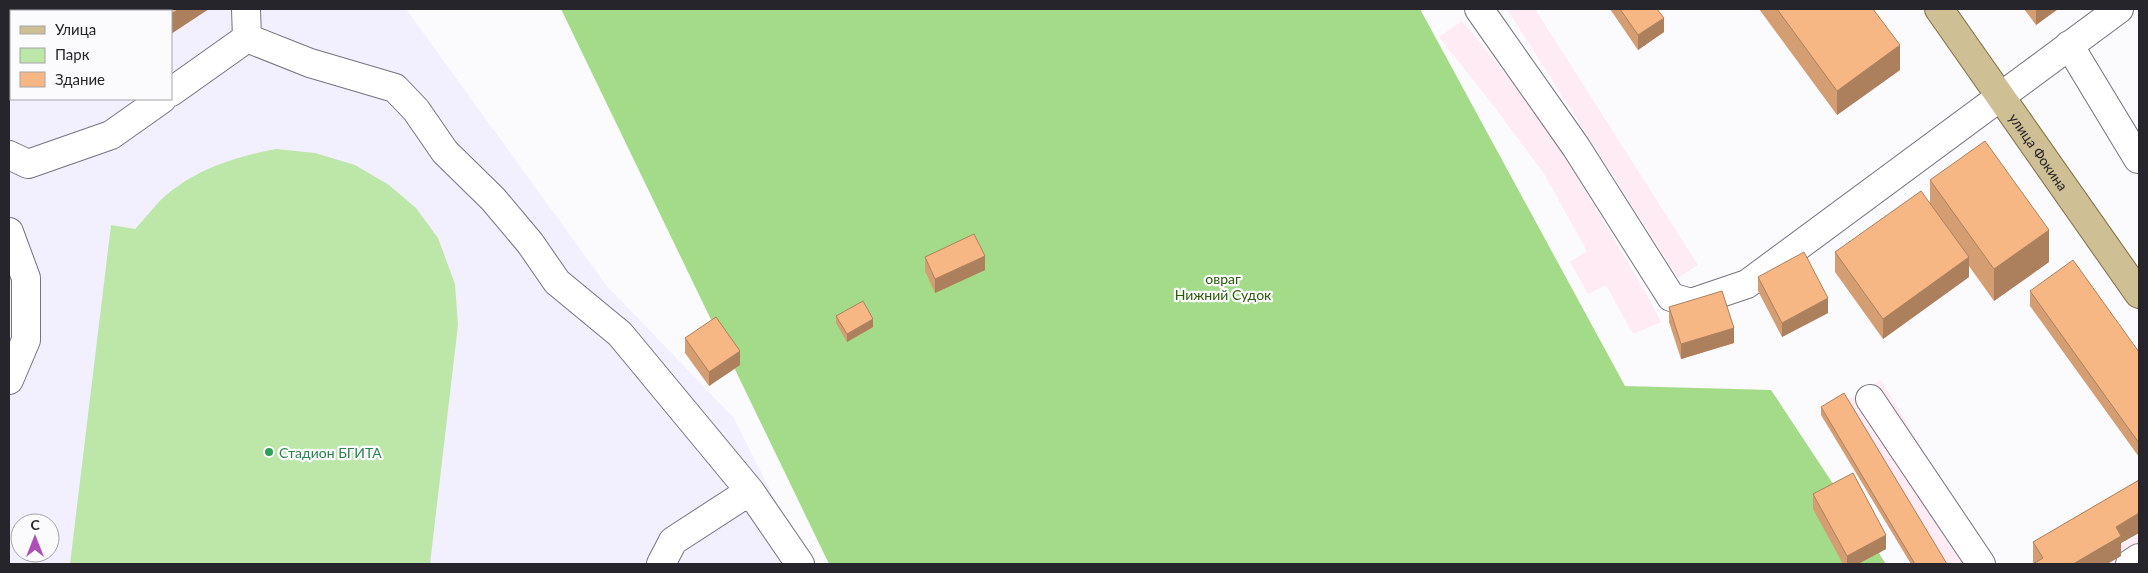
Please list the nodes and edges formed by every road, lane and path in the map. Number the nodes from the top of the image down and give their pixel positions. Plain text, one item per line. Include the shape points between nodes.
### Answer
1 (246, 9) edge
2 (1479, 9) edge
3 (1938, 9) edge
4 (2119, 9) edge
5 (247, 38) junction
6 (2069, 45) junction
7 (172, 91) edge
8 (1999, 97) junction
9 (161, 100) edge
10 (9, 155) edge
11 (2138, 159) dead end
12 (9, 232) edge
13 (2139, 294) edge
14 (9, 380) edge
15 (1870, 399) dead end
16 (750, 491) junction
17 (2139, 558) edge
18 (661, 564) edge
19 (800, 564) edge
20 (1981, 564) edge
21 (2130, 564) edge

1 - 5 lane
2 - 8 lane via 1576,147 1671,297 1692,303 1747,284
3 - 8 main road, улица Фокина
4 - 6 lane
5 - 7 lane
5 - 16 lane via 310,63 395,88 416,110 445,152 493,199 530,243 557,282 620,334
6 - 8 lane
6 - 11 lane
8 - 13 main road, улица Фокина
9 - 10 lane via 111,135 28,164
12 - 14 lane via 26,278 26,340
15 - 20 lane
16 - 18 lane via 673,541
16 - 19 lane
17 - 21 lane

